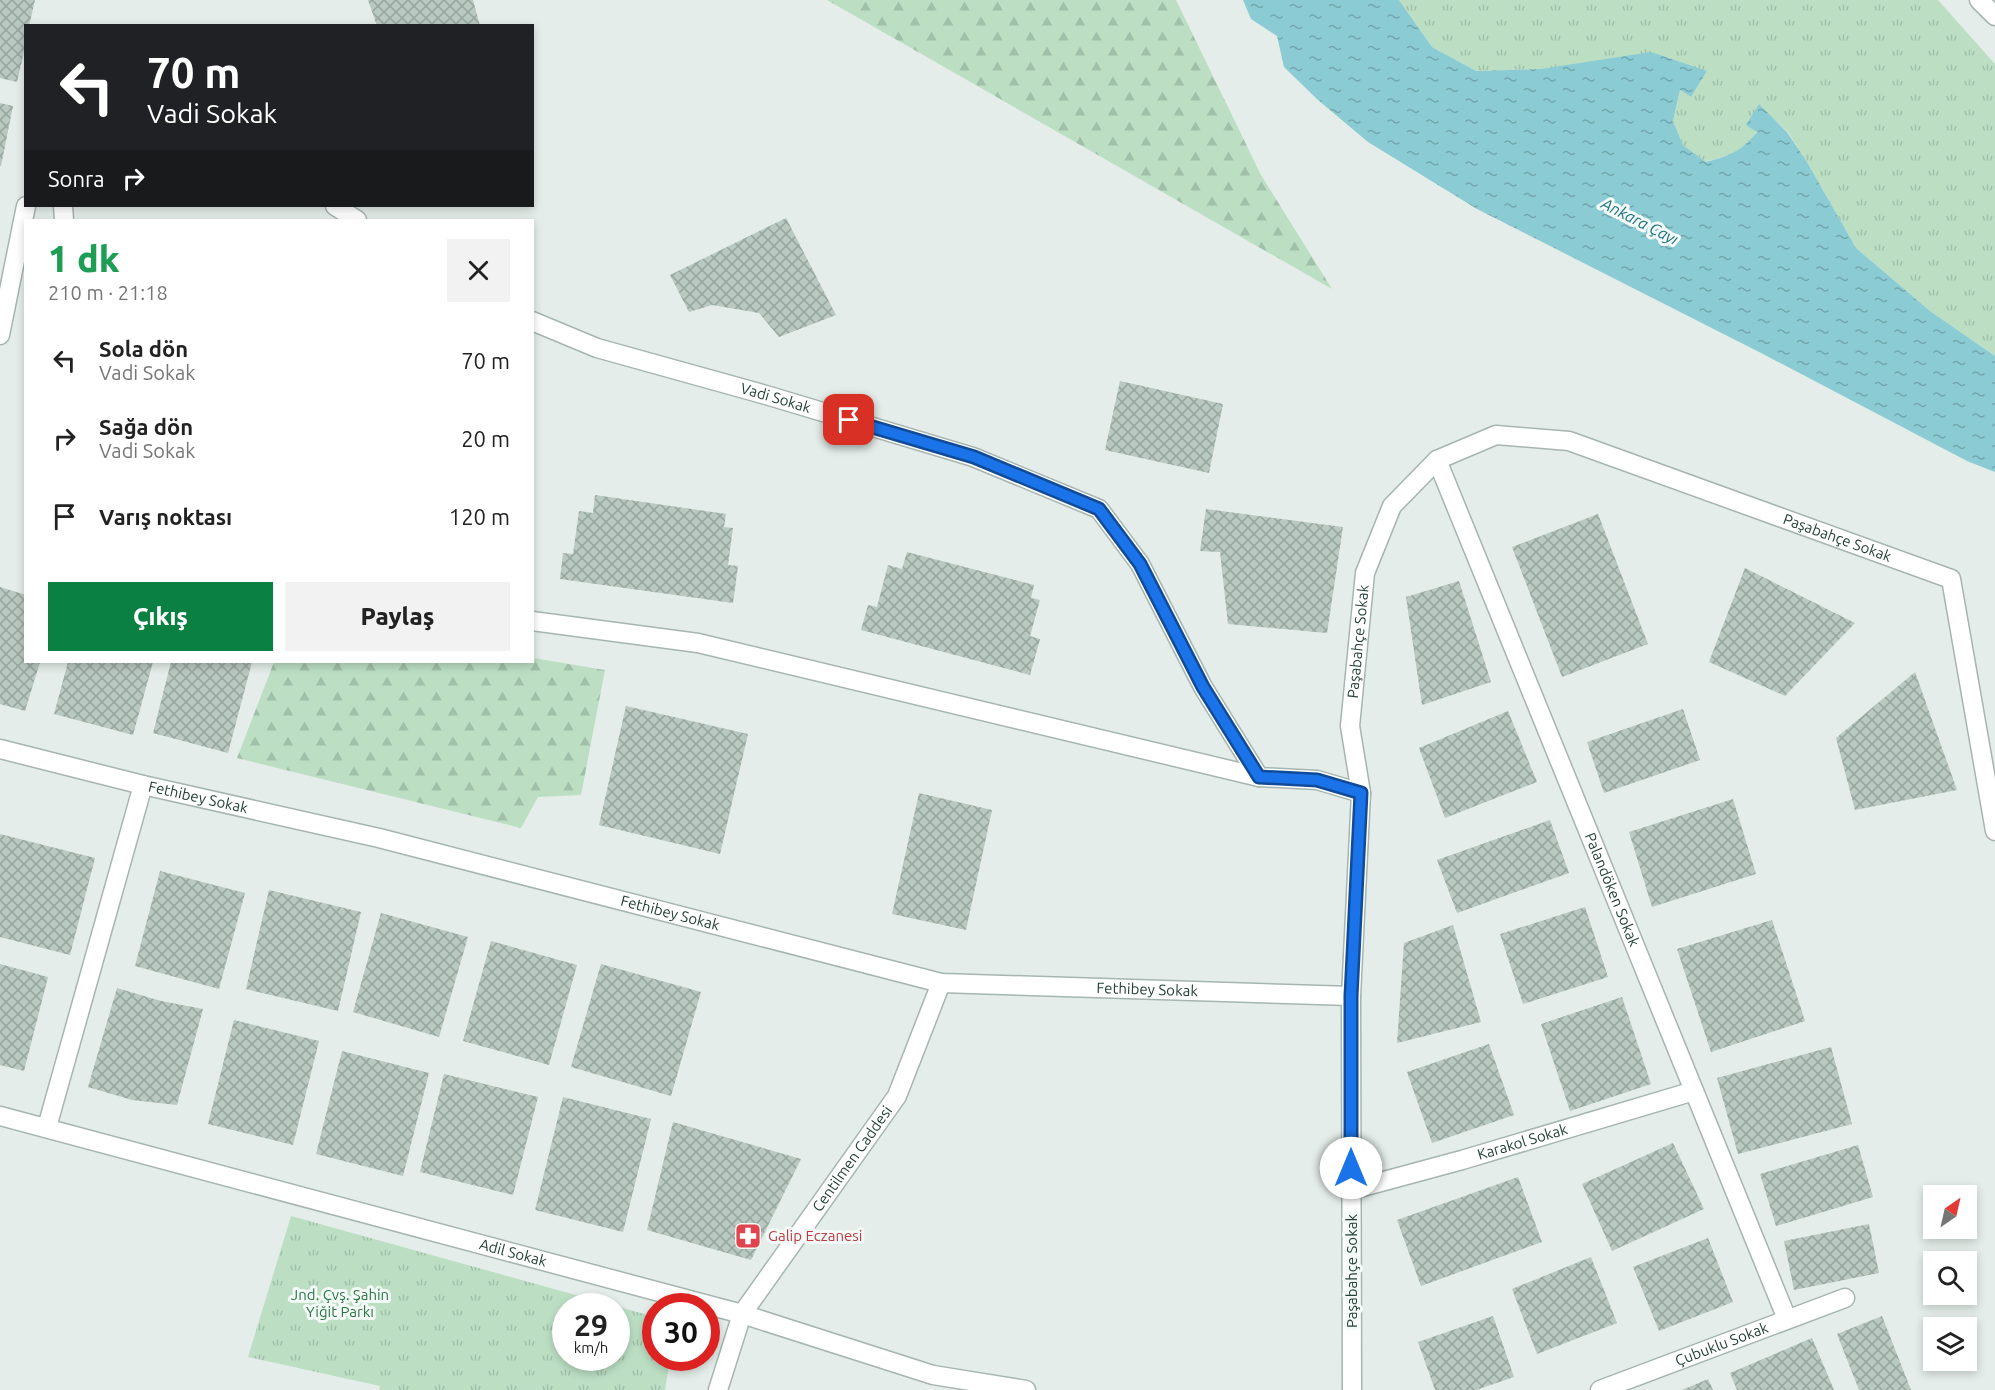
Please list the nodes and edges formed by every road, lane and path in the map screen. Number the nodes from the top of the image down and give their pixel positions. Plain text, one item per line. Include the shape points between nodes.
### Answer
1 (1979, 0) edge
2 (1995, 16) edge
3 (26, 207) edge
4 (337, 207) edge
5 (355, 219) edge
6 (534, 322) edge
7 (0, 335) edge
8 (1437, 460) junction
9 (534, 621) edge
10 (0, 749) edge
11 (1259, 777) junction
12 (143, 785) junction
13 (1361, 793) junction
14 (1995, 831) edge
15 (941, 983) junction
16 (1351, 996) junction
17 (1694, 1091) junction
18 (0, 1116) edge
19 (47, 1127) junction
20 (1351, 1190) junction
21 (1845, 1298) dead end
22 (742, 1314) junction
23 (1787, 1319) junction
24 (718, 1390) edge
25 (1026, 1390) edge
26 (1352, 1390) edge
27 (1600, 1390) edge

1 - 2 street
3 - 7 street
4 - 5 street
6 - 11 street, Vadi Sokak via 597,348 974,457 1099,509 1140,564 1203,687
8 - 13 street, Paşabahçe Sokak via 1392,506 1365,573 1350,726
8 - 14 street, Paşabahçe Sokak via 1496,435 1569,441 1951,579
8 - 17 street, Palandöken Sokak
9 - 11 street via 698,643
10 - 12 street, Fethibey Sokak
11 - 13 street via 1317,780
12 - 15 street, Fethibey Sokak via 379,838
12 - 19 street
13 - 16 street, Paşabahçe Sokak
15 - 16 street, Fethibey Sokak
15 - 22 street, Centilmen Caddesi via 897,1096
16 - 20 street, Paşabahçe Sokak
17 - 20 street, Karakol Sokak
17 - 23 street, Palandöken Sokak
18 - 19 street, Adil Sokak
19 - 22 street, Adil Sokak
20 - 26 street, Paşabahçe Sokak
21 - 23 street, Çubuklu Sokak
22 - 24 street, Centilmen Caddesi
22 - 25 street, Adil Sokak via 933,1375
23 - 27 street, Çubuklu Sokak

